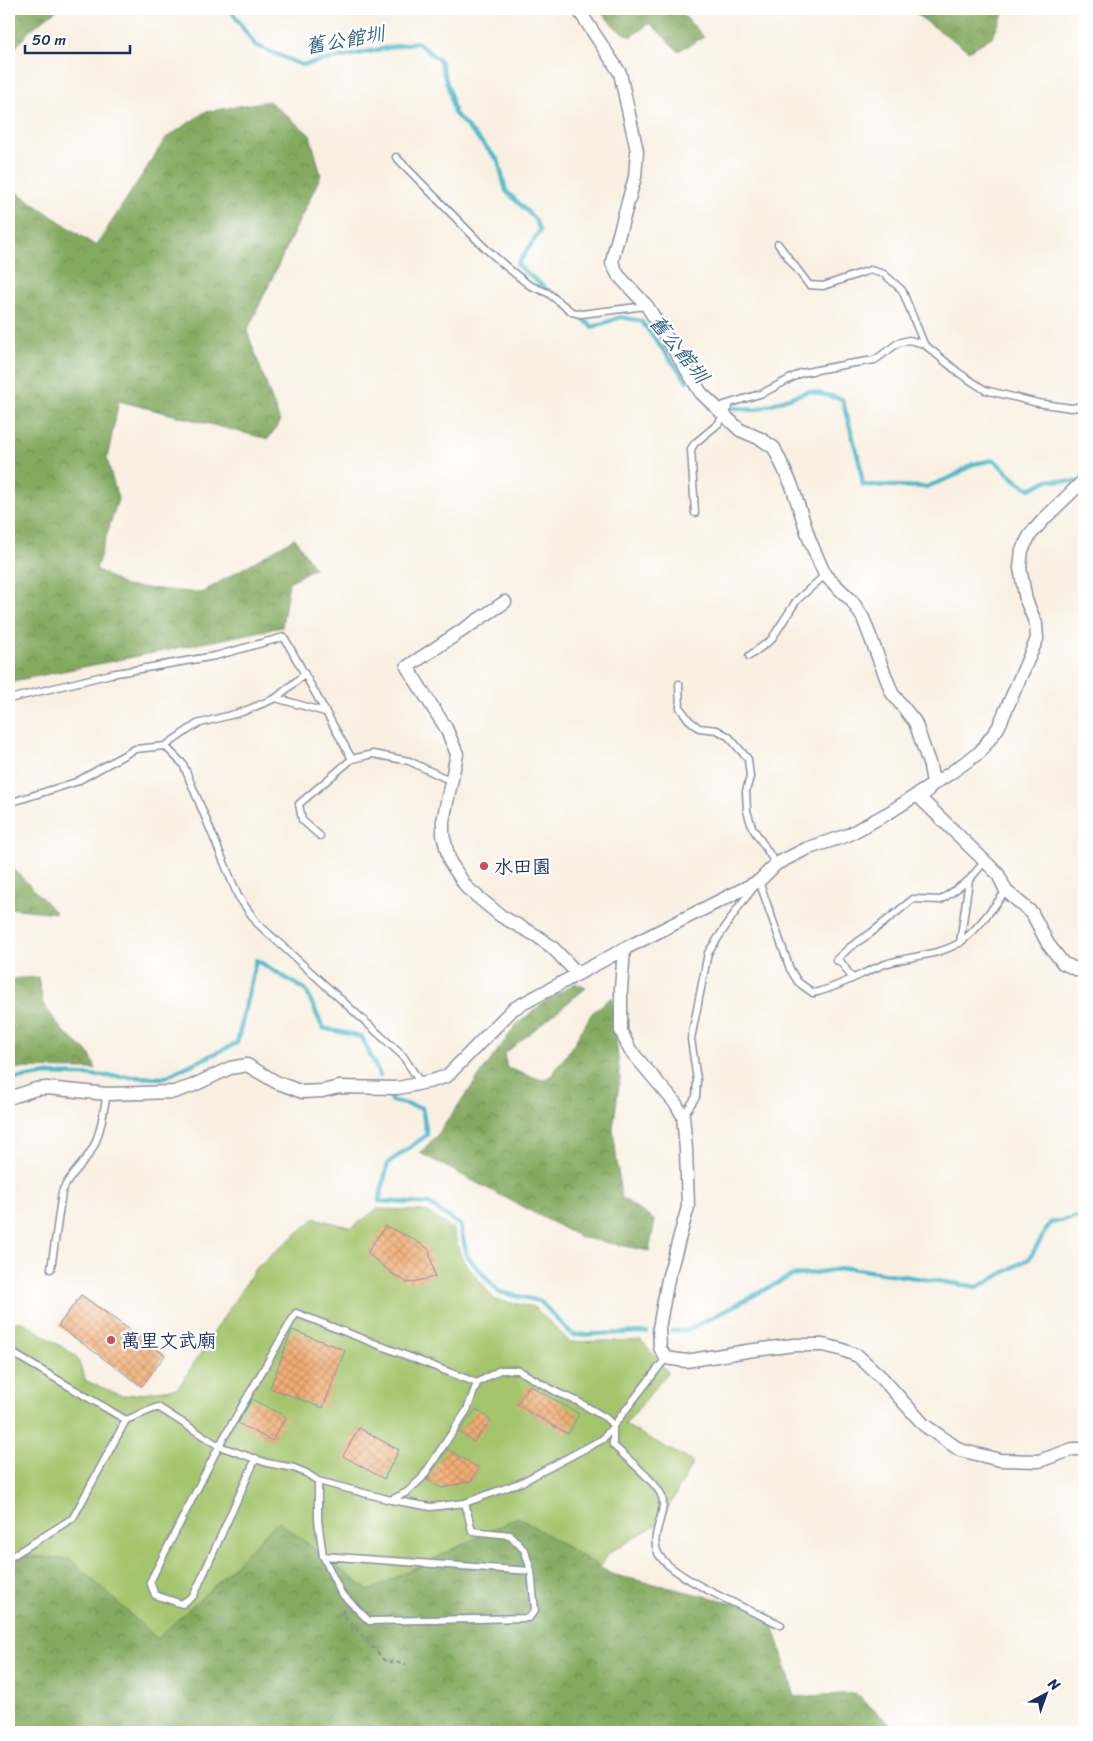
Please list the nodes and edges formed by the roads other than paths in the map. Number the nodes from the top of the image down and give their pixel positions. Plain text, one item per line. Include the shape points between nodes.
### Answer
1 (578, 9) edge
2 (396, 157) dead end
3 (778, 244) dead end
4 (647, 306) junction
5 (924, 344) junction
6 (1084, 406) edge
7 (724, 414) junction
8 (1084, 480) edge
9 (695, 513) dead end
10 (825, 575) junction
11 (505, 602) dead end
12 (749, 656) dead end
13 (305, 674) junction
14 (680, 684) dead end
15 (276, 698) junction
16 (9, 699) edge
17 (325, 712) junction
18 (165, 746) junction
19 (352, 759) junction
20 (451, 782) junction
21 (933, 783) junction
22 (9, 803) edge
23 (320, 836) dead end
24 (984, 861) junction
25 (776, 864) junction
26 (969, 880) junction
27 (759, 881) junction
28 (1006, 891) junction
29 (960, 943) junction
30 (624, 949) junction
31 (1084, 973) edge
32 (578, 974) junction
33 (852, 978) junction
34 (420, 1082) junction
35 (107, 1094) junction
36 (9, 1098) edge
37 (683, 1116) junction
38 (51, 1269) dead end
39 (9, 1352) edge
40 (666, 1358) junction
41 (477, 1383) junction
42 (126, 1420) junction
43 (613, 1425) junction
44 (219, 1446) junction
45 (1084, 1449) edge
46 (256, 1458) junction
47 (318, 1481) junction
48 (391, 1500) junction
49 (465, 1503) junction
50 (322, 1556) junction
51 (9, 1558) edge
52 (531, 1571) junction
53 (781, 1626) dead end

1 - 4 street via 620,73 626,95 637,151 636,177 612,263 618,276
2 - 4 lane via 484,247 529,285 548,293 572,312 582,314
3 - 5 lane via 809,284 823,286 870,270 884,274 902,290
4 - 7 street via 701,393
5 - 6 lane via 985,390 1071,408
5 - 7 lane via 910,340 898,343 875,360 802,373 763,393 724,405 729,408
7 - 9 lane via 718,424 694,442 691,449
7 - 10 street via 740,430 774,448 792,486
8 - 21 street via 1044,519 1022,550 1020,568 1026,600 1036,624 1037,639 998,728 980,752
10 - 12 lane via 797,600 771,640
10 - 21 street via 852,601 863,618 892,693 915,722
11 - 20 street via 407,667 446,728 457,754
13 - 15 lane
13 - 16 lane via 284,637 215,656 112,674
13 - 17 lane
14 - 25 lane via 680,708 689,720 699,728 717,730 728,737 748,759 747,811 752,827
15 - 17 lane
15 - 18 lane via 242,712 197,724
17 - 19 lane
18 - 22 lane via 135,749 76,782
18 - 34 lane via 183,764 238,896 257,924 403,1056
19 - 20 lane via 373,754 409,761
19 - 23 lane via 299,804 302,820
20 - 32 street via 443,835 450,862 467,888 501,916 553,948
21 - 24 street via 921,799
21 - 25 street via 848,835 806,849
24 - 26 lane
24 - 28 street via 998,874
25 - 27 street
26 - 29 lane
26 - 33 lane via 941,900 914,899 850,947 836,960
27 - 30 street
27 - 33 lane via 790,969 798,982 813,993
27 - 37 lane via 708,953 691,1039 696,1097
28 - 29 lane
28 - 31 street via 1032,913 1063,964
29 - 33 lane via 886,964
30 - 32 street
30 - 37 street via 621,1031 630,1050
32 - 34 street via 513,1008 447,1076
34 - 35 street via 398,1088 338,1087 302,1092 247,1065 230,1068 174,1092
35 - 36 street via 47,1088
35 - 38 lane via 96,1142 62,1192
37 - 40 street via 688,1207 668,1279 660,1328 660,1348
39 - 42 lane
40 - 43 lane
40 - 45 street via 686,1362 747,1350 823,1345 858,1356 924,1425 960,1450 1000,1460 1039,1461 1073,1449
41 - 43 lane via 500,1370 518,1370 606,1418
41 - 44 lane via 296,1313
41 - 48 lane via 467,1410 422,1478 407,1492
42 - 44 lane via 158,1407
42 - 51 lane via 74,1518
43 - 49 lane via 603,1439 560,1462 522,1482
43 - 53 lane via 612,1444 656,1486 662,1496 655,1543 660,1556 685,1578
44 - 46 lane
44 - 46 lane via 150,1582 155,1595 182,1604 194,1595
46 - 47 lane via 294,1468
47 - 48 lane
47 - 50 lane
48 - 49 lane via 431,1507
49 - 52 lane via 472,1531 510,1535 525,1550
50 - 52 lane
50 - 52 lane via 341,1593 369,1622 529,1618 535,1610

